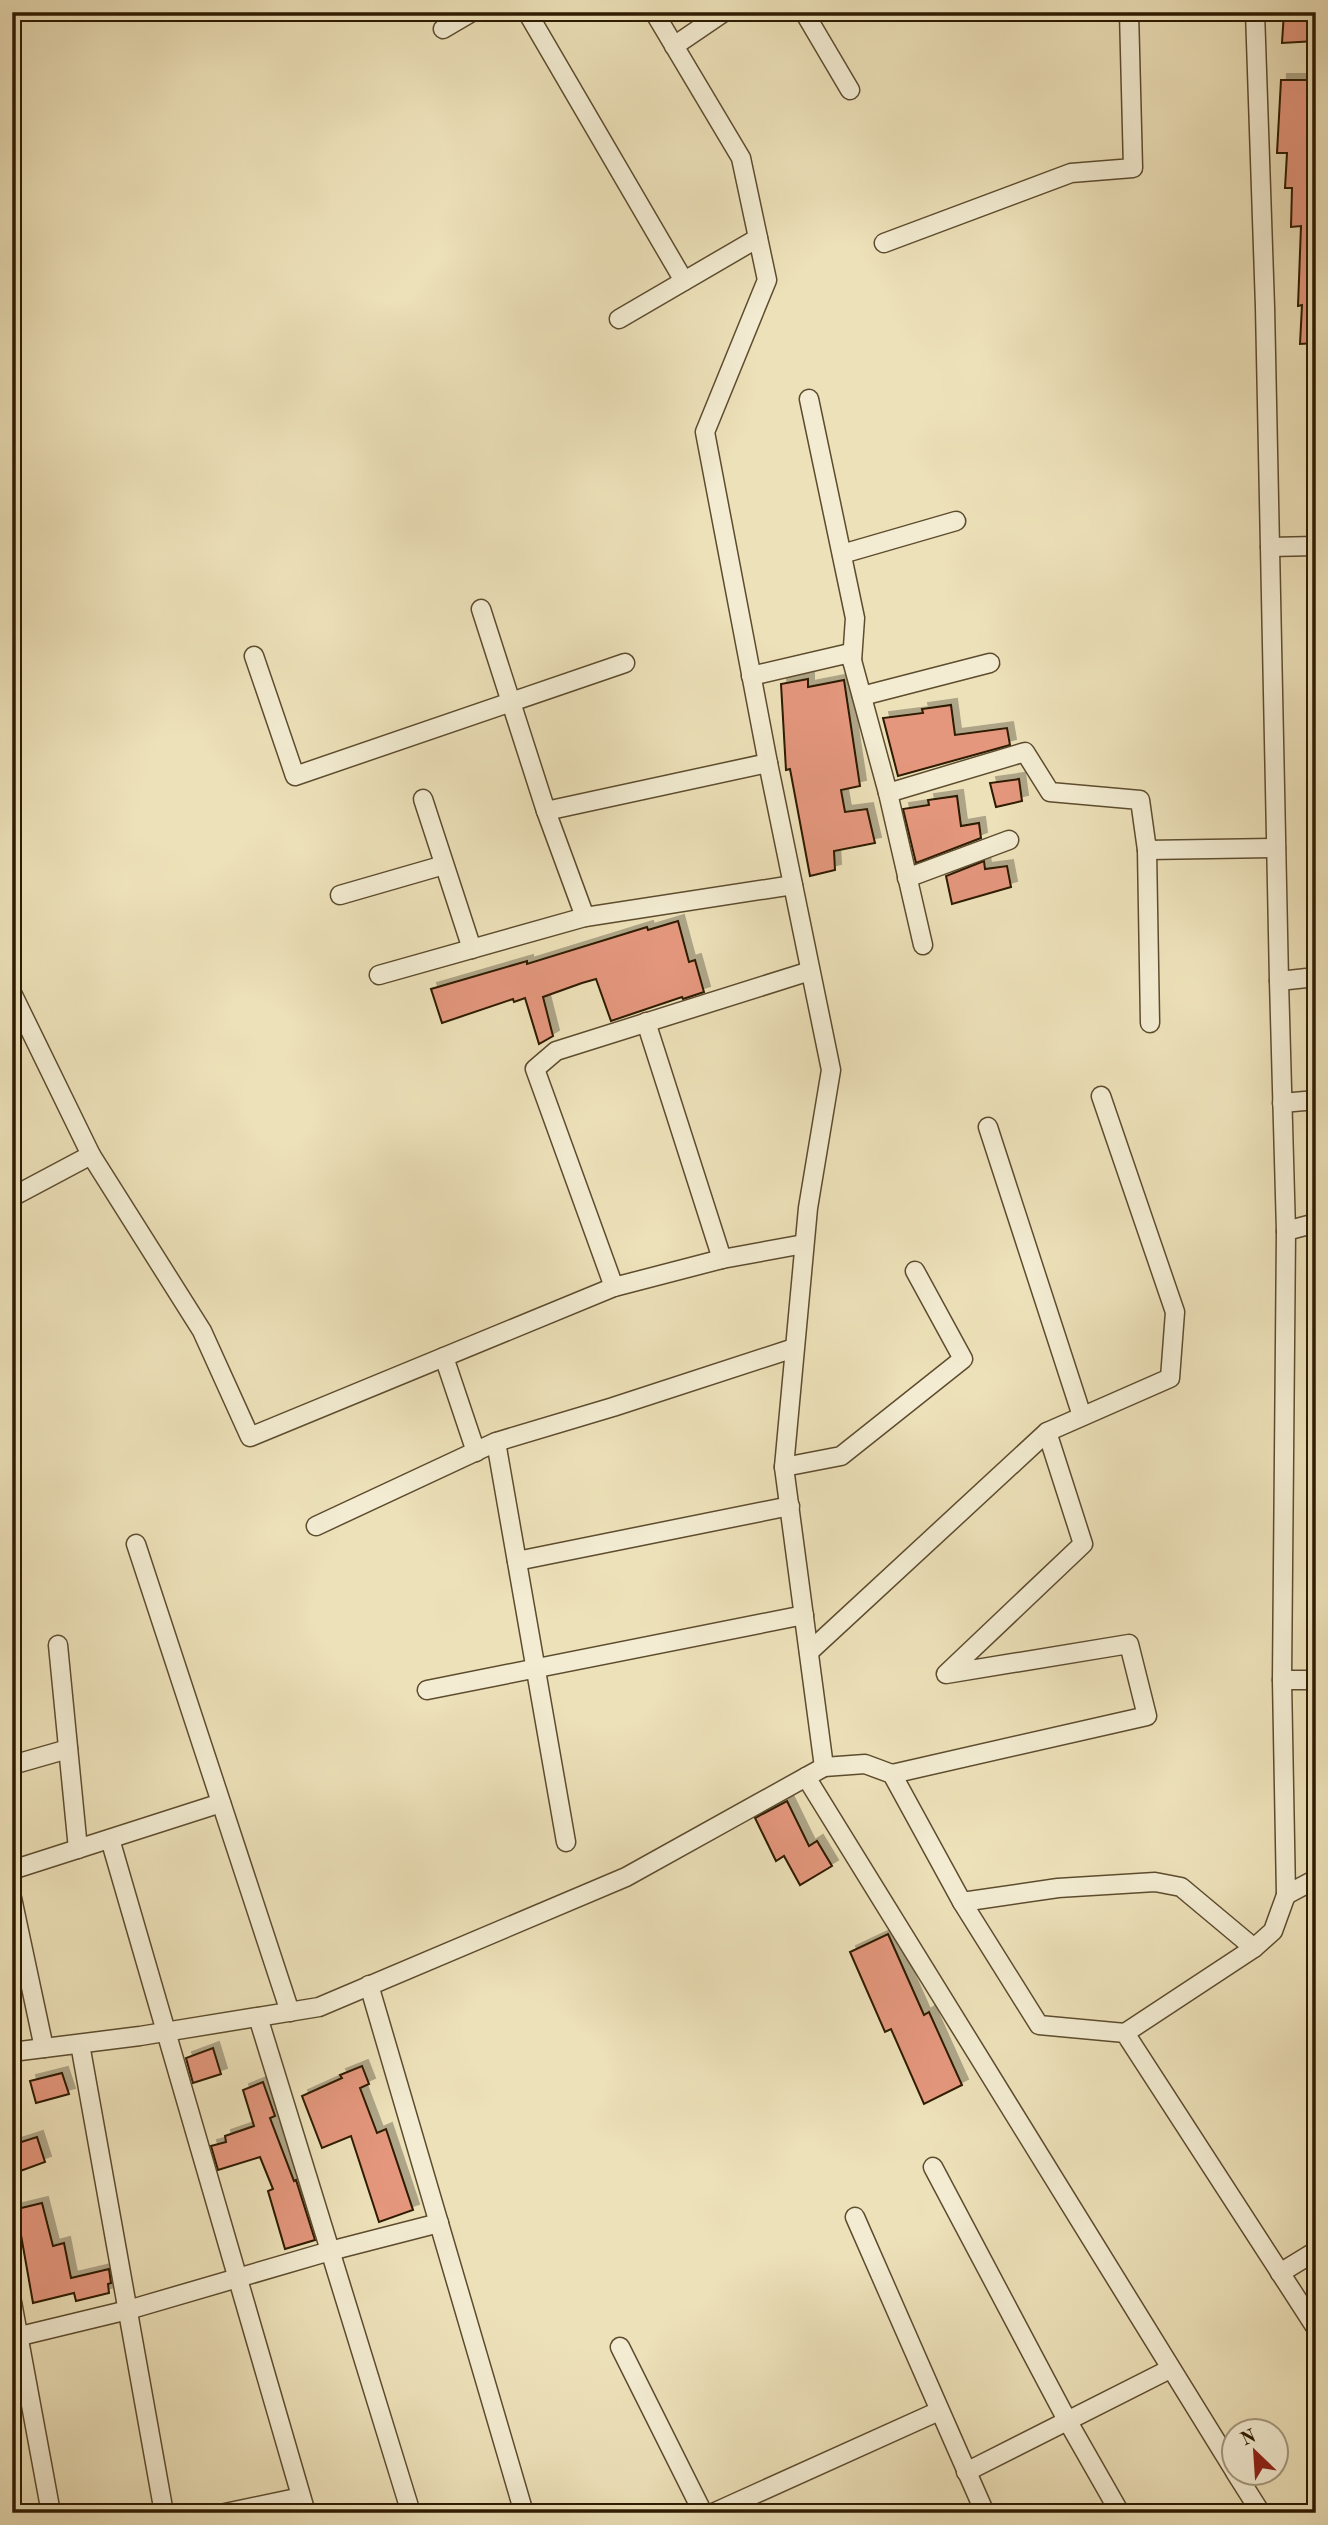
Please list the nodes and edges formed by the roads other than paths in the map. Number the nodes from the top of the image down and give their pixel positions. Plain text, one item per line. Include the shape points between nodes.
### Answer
1 (472, 12) edge
2 (527, 12) edge
3 (654, 12) edge
4 (724, 12) edge
5 (804, 12) edge
6 (1129, 12) edge
7 (1255, 12) edge
8 (443, 29) dead end
9 (674, 46) junction
10 (850, 90) dead end
11 (758, 238) junction
12 (884, 243) dead end
13 (684, 281) junction
14 (619, 319) dead end
15 (808, 399) dead end
16 (956, 522) dead end
17 (1316, 546) edge
18 (1270, 547) junction
19 (842, 554) junction
20 (481, 609) dead end
21 (254, 656) dead end
22 (852, 661) junction
23 (625, 663) dead end
24 (990, 663) dead end
25 (751, 676) junction
26 (862, 696) junction
27 (511, 702) junction
28 (768, 762) junction
29 (888, 793) junction
30 (423, 799) dead end
31 (546, 811) junction
32 (1009, 840) dead end
33 (1276, 848) junction
34 (1147, 850) junction
35 (444, 865) junction
36 (907, 878) junction
37 (793, 885) junction
38 (340, 895) dead end
39 (585, 917) junction
40 (923, 945) dead end
41 (472, 948) junction
42 (810, 971) junction
43 (379, 975) dead end
44 (1316, 977) edge
45 (1279, 981) junction
46 (12, 993) edge
47 (646, 1023) junction
48 (1150, 1023) dead end
49 (1101, 1096) dead end
50 (1316, 1100) edge
51 (1282, 1103) junction
52 (988, 1127) dead end
53 (91, 1155) junction
54 (12, 1197) edge
55 (1316, 1223) edge
56 (1286, 1231) junction
57 (804, 1244) junction
58 (722, 1259) junction
59 (915, 1271) dead end
60 (614, 1287) junction
61 (794, 1348) junction
62 (444, 1357) junction
63 (1083, 1416) junction
64 (1047, 1432) junction
65 (496, 1442) junction
66 (476, 1452) junction
67 (784, 1468) junction
68 (790, 1506) junction
69 (316, 1526) dead end
70 (136, 1544) dead end
71 (517, 1561) junction
72 (804, 1615) junction
73 (58, 1646) dead end
74 (809, 1652) junction
75 (536, 1668) junction
76 (1282, 1680) junction
77 (1316, 1680) edge
78 (427, 1690) dead end
79 (68, 1749) junction
80 (12, 1765) edge
81 (824, 1767) junction
82 (892, 1774) junction
83 (806, 1777) junction
84 (221, 1803) junction
85 (110, 1839) junction
86 (566, 1842) dead end
87 (78, 1849) junction
88 (12, 1870) edge
89 (1316, 1879) edge
90 (1286, 1895) junction
91 (12, 1898) edge
92 (962, 1902) junction
93 (1254, 1948) junction
94 (369, 1985) junction
95 (290, 2012) junction
96 (258, 2017) junction
97 (166, 2032) junction
98 (1125, 2033) junction
99 (80, 2044) junction
100 (44, 2048) junction
101 (12, 2052) edge
102 (933, 2167) dead end
103 (855, 2217) dead end
104 (439, 2223) junction
105 (330, 2251) junction
106 (1316, 2251) edge
107 (1280, 2273) junction
108 (238, 2278) junction
109 (12, 2302) edge
110 (128, 2311) junction
111 (1316, 2328) edge
112 (15, 2337) edge
113 (620, 2347) dead end
114 (1170, 2369) junction
115 (939, 2412) junction
116 (1067, 2420) junction
117 (1220, 2449) edge
118 (965, 2472) junction
119 (1244, 2486) edge
120 (303, 2505) edge
121 (51, 2513) edge
122 (164, 2513) edge
123 (225, 2513) edge
124 (411, 2513) edge
125 (524, 2513) edge
126 (703, 2513) edge
127 (713, 2513) edge
128 (985, 2513) edge
129 (1120, 2513) edge
130 (1261, 2513) edge

1 - 8 street
2 - 13 street
3 - 9 street
4 - 9 street
5 - 10 street
6 - 12 street via 1133,168 1072,173
7 - 18 street
9 - 11 street via 741,158
11 - 13 street
11 - 25 street via 767,280 705,432
13 - 14 street
15 - 19 street
16 - 19 street
17 - 18 street
18 - 33 street
19 - 22 street via 855,618
20 - 27 street
21 - 27 street via 295,776
22 - 25 street via 850,653
22 - 26 street
23 - 27 street
24 - 26 street
25 - 28 street
26 - 29 street
27 - 31 street
28 - 31 street
28 - 37 street
29 - 34 street via 1025,752 1050,792 1140,800
29 - 36 street
30 - 35 street
31 - 39 street
32 - 36 street
33 - 34 street
33 - 45 street
34 - 48 street
35 - 38 street
35 - 41 street
36 - 40 street
37 - 39 street
37 - 42 street
39 - 41 street
41 - 43 street
42 - 47 street
42 - 57 street via 831,1070
44 - 45 street
45 - 51 street
46 - 53 street
47 - 58 street
47 - 60 street via 556,1051 535,1069
49 - 63 street via 1175,1312 1170,1378
50 - 51 street
51 - 56 street
52 - 63 street
53 - 54 street
53 - 62 street via 202,1331 250,1437
55 - 56 street
56 - 76 street
57 - 58 street
57 - 61 street
58 - 60 street
59 - 67 street via 963,1359 841,1457
60 - 62 street
61 - 65 street
61 - 67 street
62 - 66 street
63 - 64 street
64 - 74 street
64 - 82 street via 1083,1544 946,1674 1129,1644 1147,1716
65 - 66 street
65 - 71 street
66 - 69 street
67 - 68 street
68 - 71 street
68 - 72 street
70 - 84 street
71 - 75 street
72 - 74 street
72 - 75 street
73 - 79 street
74 - 81 street
75 - 78 street
75 - 86 street
76 - 77 street
76 - 90 street
79 - 80 street
79 - 87 street
81 - 82 street via 865,1764
81 - 83 street
82 - 92 street
83 - 94 street via 626,1877
83 - 114 street
84 - 85 street
84 - 95 street
85 - 87 street
85 - 97 street
87 - 88 street
89 - 90 street
90 - 93 street via 1273,1931
91 - 100 street
92 - 93 street via 1058,1888 1155,1882 1181,1887
92 - 98 street via 1039,2025
93 - 98 street
94 - 95 street via 319,2007
94 - 104 street
95 - 96 street
96 - 97 street
96 - 105 street
97 - 99 street
97 - 108 street
98 - 107 street
99 - 100 street
99 - 110 street
100 - 101 street
102 - 116 street
103 - 115 street
104 - 105 street
104 - 125 street
105 - 108 street
105 - 124 street
106 - 107 street
107 - 111 street
108 - 110 street
108 - 120 street
109 - 112 street
110 - 112 street
110 - 122 street
112 - 121 street
113 - 126 street
114 - 116 street
114 - 117 street
115 - 118 street
115 - 127 street
116 - 118 street
116 - 129 street
118 - 128 street
119 - 130 street
120 - 123 street

